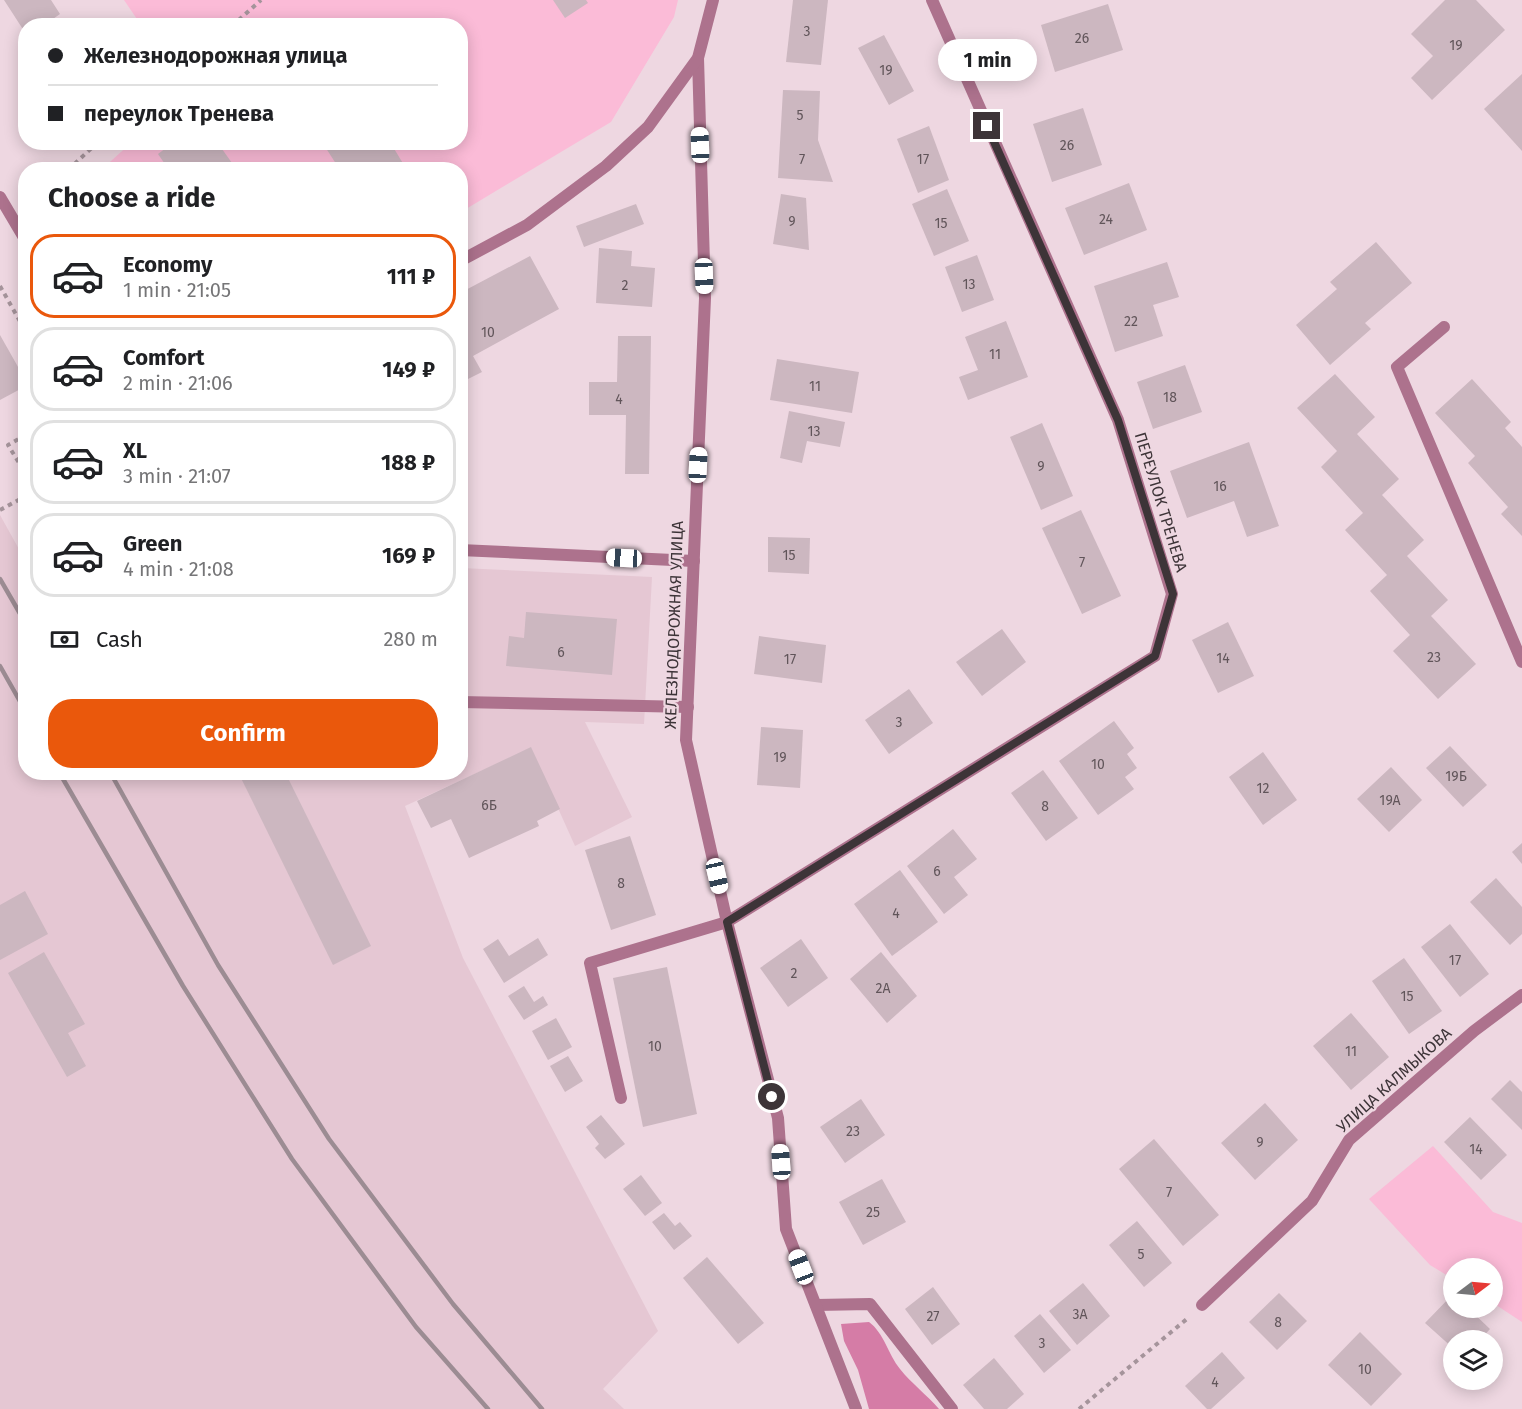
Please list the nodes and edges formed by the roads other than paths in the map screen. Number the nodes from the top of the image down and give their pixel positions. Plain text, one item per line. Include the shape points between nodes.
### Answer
1 (713, 0) edge
2 (932, 0) edge
3 (698, 58) junction
4 (0, 197) edge
5 (18, 227) edge
6 (468, 257) edge
7 (1444, 327) dead end
8 (468, 550) edge
9 (694, 561) junction
10 (1522, 662) edge
11 (468, 702) edge
12 (687, 707) junction
13 (727, 922) junction
14 (1522, 995) edge
15 (621, 1098) dead end
16 (816, 1305) junction
17 (1202, 1305) road end
18 (856, 1409) edge
19 (952, 1409) edge

1 - 3 street, ЖЕЛЕЗНОДОРОЖНАЯ УЛИЦА
2 - 13 street, ПЕРЕУЛОК ТРЕНЕВА via 1118,420 1173,594 1155,656
3 - 6 street via 648,128 606,166 527,225
3 - 9 street, ЖЕЛЕЗНОДОРОЖНАЯ УЛИЦА via 705,298
4 - 5 street
7 - 10 street via 1397,367
8 - 9 street
9 - 12 street, ЖЕЛЕЗНОДОРОЖНАЯ УЛИЦА
11 - 12 street
12 - 13 street, ЖЕЛЕЗНОДОРОЖНАЯ УЛИЦА via 686,740
13 - 15 street, ПЕРЕУЛОК ТРЕНЕВА via 590,963
13 - 16 street, ЖЕЛЕЗНОДОРОЖНАЯ УЛИЦА via 778,1118 786,1229
14 - 17 street, УЛИЦА КАЛМЫКОВА via 1473,1031 1349,1140 1312,1201
16 - 18 street, ЖЕЛЕЗНОДОРОЖНАЯ УЛИЦА
16 - 19 street via 870,1304

